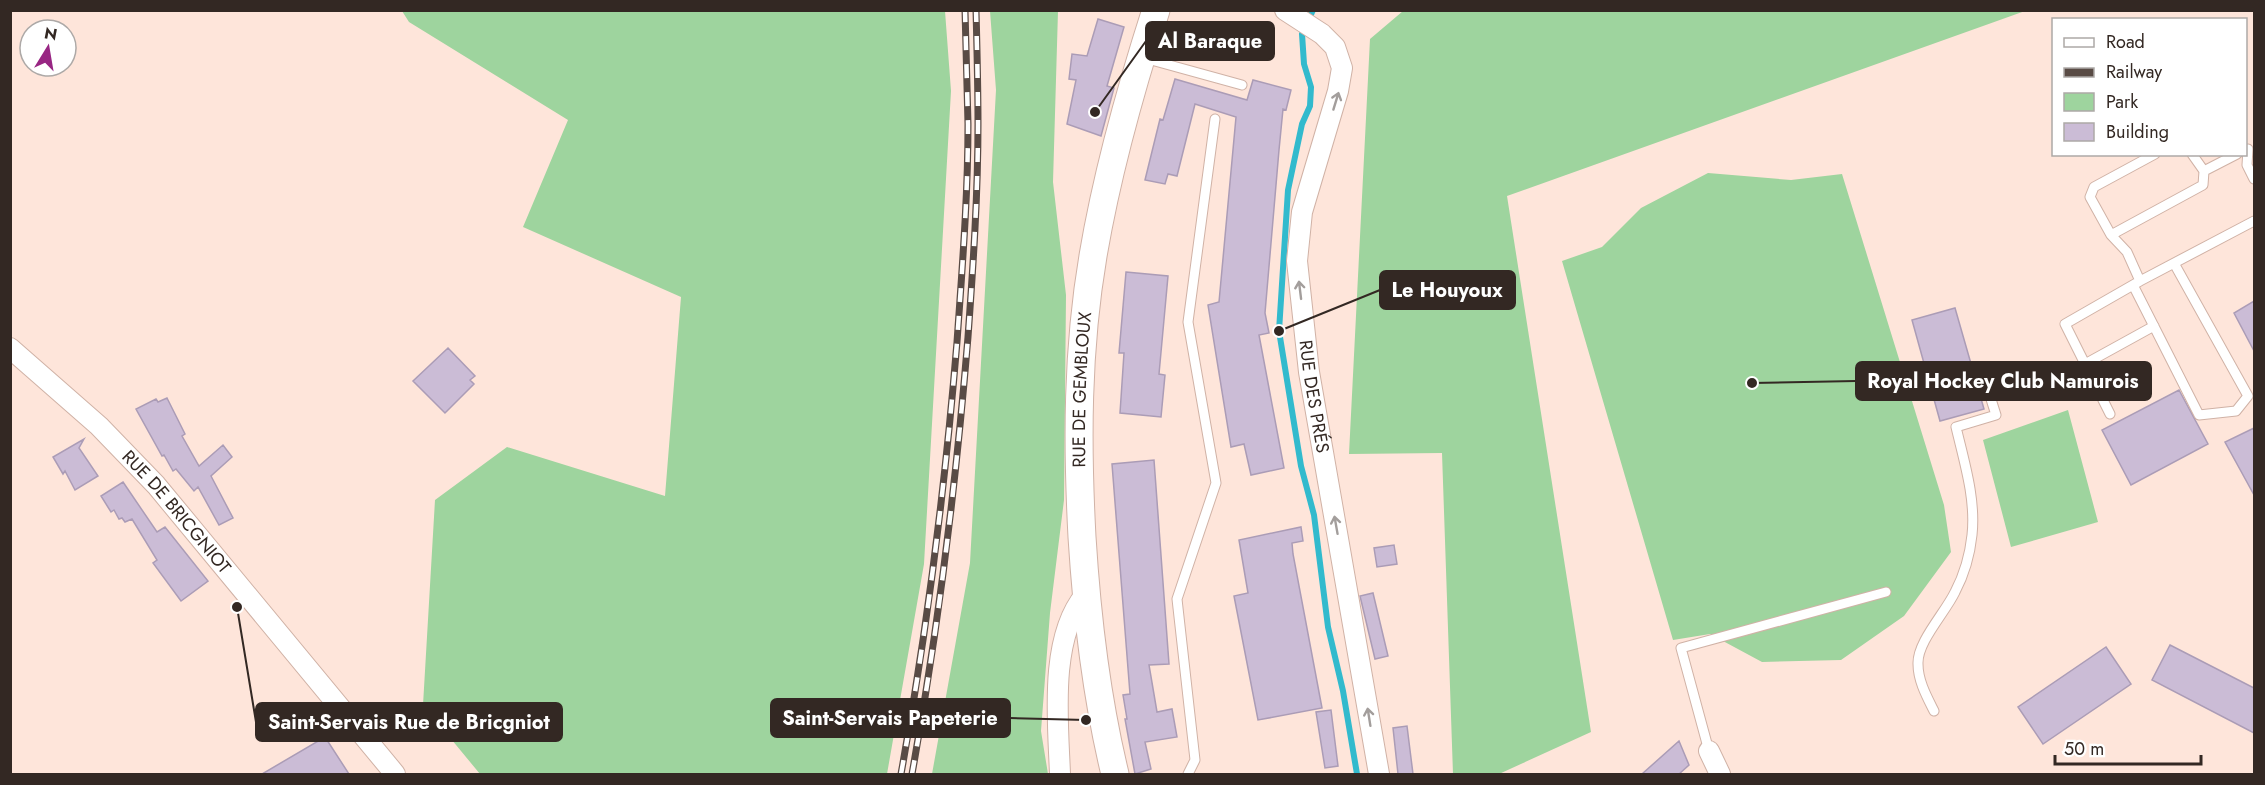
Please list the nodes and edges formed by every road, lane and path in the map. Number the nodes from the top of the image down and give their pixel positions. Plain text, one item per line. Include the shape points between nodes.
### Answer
1 (1155, 10) edge
2 (1290, 13) edge
3 (1141, 57) junction
4 (1242, 86) dead end
5 (1215, 119) dead end
6 (2249, 149) edge
7 (2151, 156) edge
8 (2193, 156) edge
9 (2233, 156) edge
10 (2204, 171) junction
11 (2254, 179) edge
12 (2254, 221) edge
13 (2111, 235) junction
14 (2175, 265) junction
15 (2137, 283) junction
16 (2154, 326) junction
17 (10, 348) edge
18 (2085, 364) junction
19 (1990, 396) dead end
20 (2110, 414) dead end
21 (1886, 592) dead end
22 (1085, 595) junction
23 (1934, 711) dead end
24 (1709, 751) joint
25 (395, 774) edge
26 (1060, 774) edge
27 (1115, 774) edge
28 (1188, 774) edge
29 (1379, 774) edge
30 (1720, 774) edge

1 - 3 main road, RUE DE GEMBLOUX
29 -> 2 street, RUE DES PRÉS via 1309,372 1297,261 1302,212 1342,68 1335,47
3 - 4 lane
3 - 22 main road, RUE DE GEMBLOUX via 1100,217 1084,332 1077,459
5 - 28 lane via 1188,322 1216,483 1177,599 1195,760
6 - 11 lane via 2247,165
7 - 13 lane via 2094,187 2090,197
8 - 10 lane
9 - 10 lane
10 - 13 lane via 2203,185
12 - 14 lane
13 - 15 lane via 2127,252
14 - 15 lane
14 - 16 lane via 2248,396 2236,411 2199,415
15 - 16 lane
15 - 18 lane via 2065,324
16 - 18 lane
17 - 25 street, RUE DE BRICGNIOT via 99,426 156,485
18 - 20 lane
19 - 23 lane via 1996,415 1956,427 1970,488 1972,533 1956,591 1920,652 1921,685
21 - 24 lane via 1682,648
22 - 26 street via 1069,619 1063,641 1058,726
22 - 27 main road, RUE DE GEMBLOUX via 1095,676
24 - 30 street

